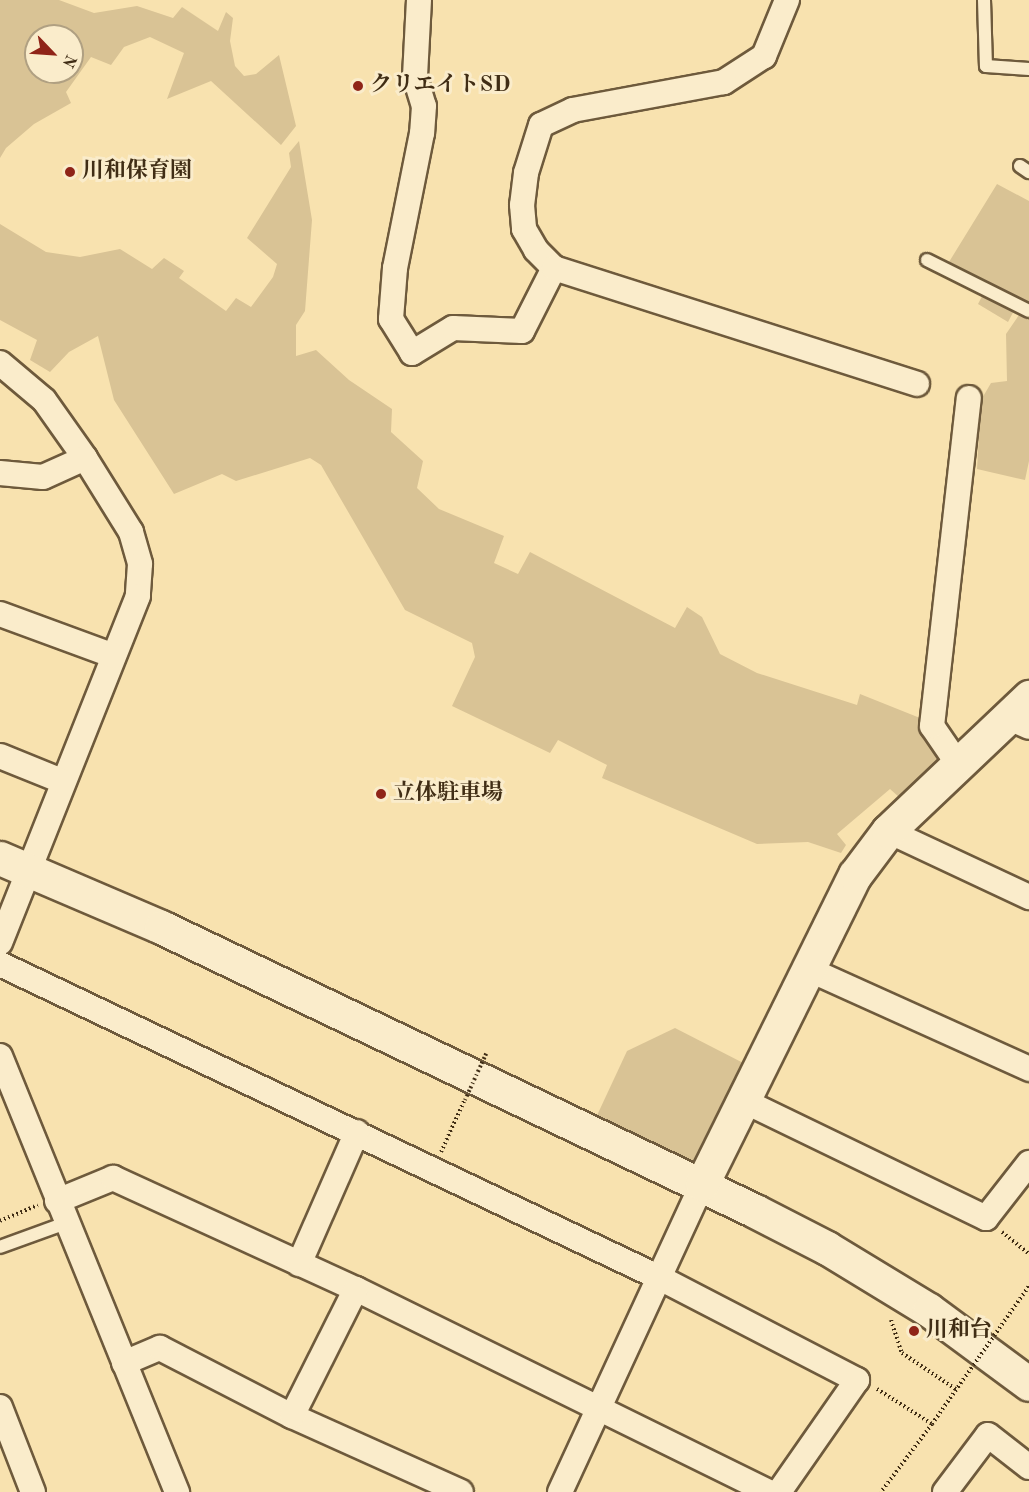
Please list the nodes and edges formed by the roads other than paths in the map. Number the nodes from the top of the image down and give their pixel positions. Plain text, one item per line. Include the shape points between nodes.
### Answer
1 (419, 0) edge
2 (787, 0) edge
3 (984, 0) edge
4 (1029, 69) edge
5 (927, 260) dead end
6 (554, 268) junction
7 (1029, 311) edge
8 (0, 363) edge
9 (917, 384) dead end
10 (969, 398) dead end
11 (86, 458) junction
12 (0, 473) edge
13 (0, 614) edge
14 (114, 656) junction
15 (1022, 714) edge
16 (0, 756) edge
17 (958, 764) junction
18 (62, 781) junction
19 (888, 831) junction
20 (15, 863) edge
21 (1029, 897) edge
22 (0, 943) edge
23 (0, 964) edge
24 (808, 969) junction
25 (0, 1056) edge
26 (1029, 1070) edge
27 (744, 1101) junction
28 (357, 1132) junction
29 (1029, 1163) edge
30 (702, 1184) junction
31 (56, 1200) junction
32 (66, 1223) junction
33 (0, 1247) edge
34 (299, 1264) junction
35 (660, 1278) junction
36 (356, 1289) junction
37 (124, 1363) junction
38 (1029, 1384) edge
39 (0, 1407) edge
40 (599, 1410) junction
41 (292, 1416) junction
42 (1029, 1467) edge
43 (33, 1492) edge
44 (177, 1492) edge
45 (461, 1492) edge
46 (560, 1492) edge
47 (769, 1492) edge
48 (779, 1492) edge
49 (945, 1492) edge

1 - 6 street via 415,77 424,105 422,133 391,291 391,319 412,353 453,328 522,331
2 - 6 street via 764,56 723,82 573,110 541,125 526,173 524,229 536,250
3 - 4 lane via 986,66
5 - 7 lane
6 - 9 street
8 - 11 street via 44,400
10 - 17 street via 932,726
11 - 12 street via 43,477
11 - 14 street via 131,532 140,564 138,596
13 - 14 street
14 - 18 street
15 - 17 street
16 - 18 street
17 - 19 street
18 - 20 street
19 - 21 street
19 - 24 street via 855,875
20 - 22 street
20 - 30 street
23 - 28 street
24 - 26 street
24 - 27 street
25 - 31 street
27 - 29 street via 986,1218
27 - 30 street
28 - 34 street
28 - 35 street
30 - 35 street
30 - 38 street via 827,1248 929,1310
31 - 32 street
31 - 34 street via 113,1178
32 - 33 lane
32 - 37 street
34 - 36 street
35 - 40 street
35 - 48 street via 857,1380
36 - 40 street
36 - 41 street
37 - 41 street via 160,1348
37 - 44 street
39 - 43 street
40 - 46 street
40 - 47 street
41 - 45 street
42 - 49 street via 988,1435

